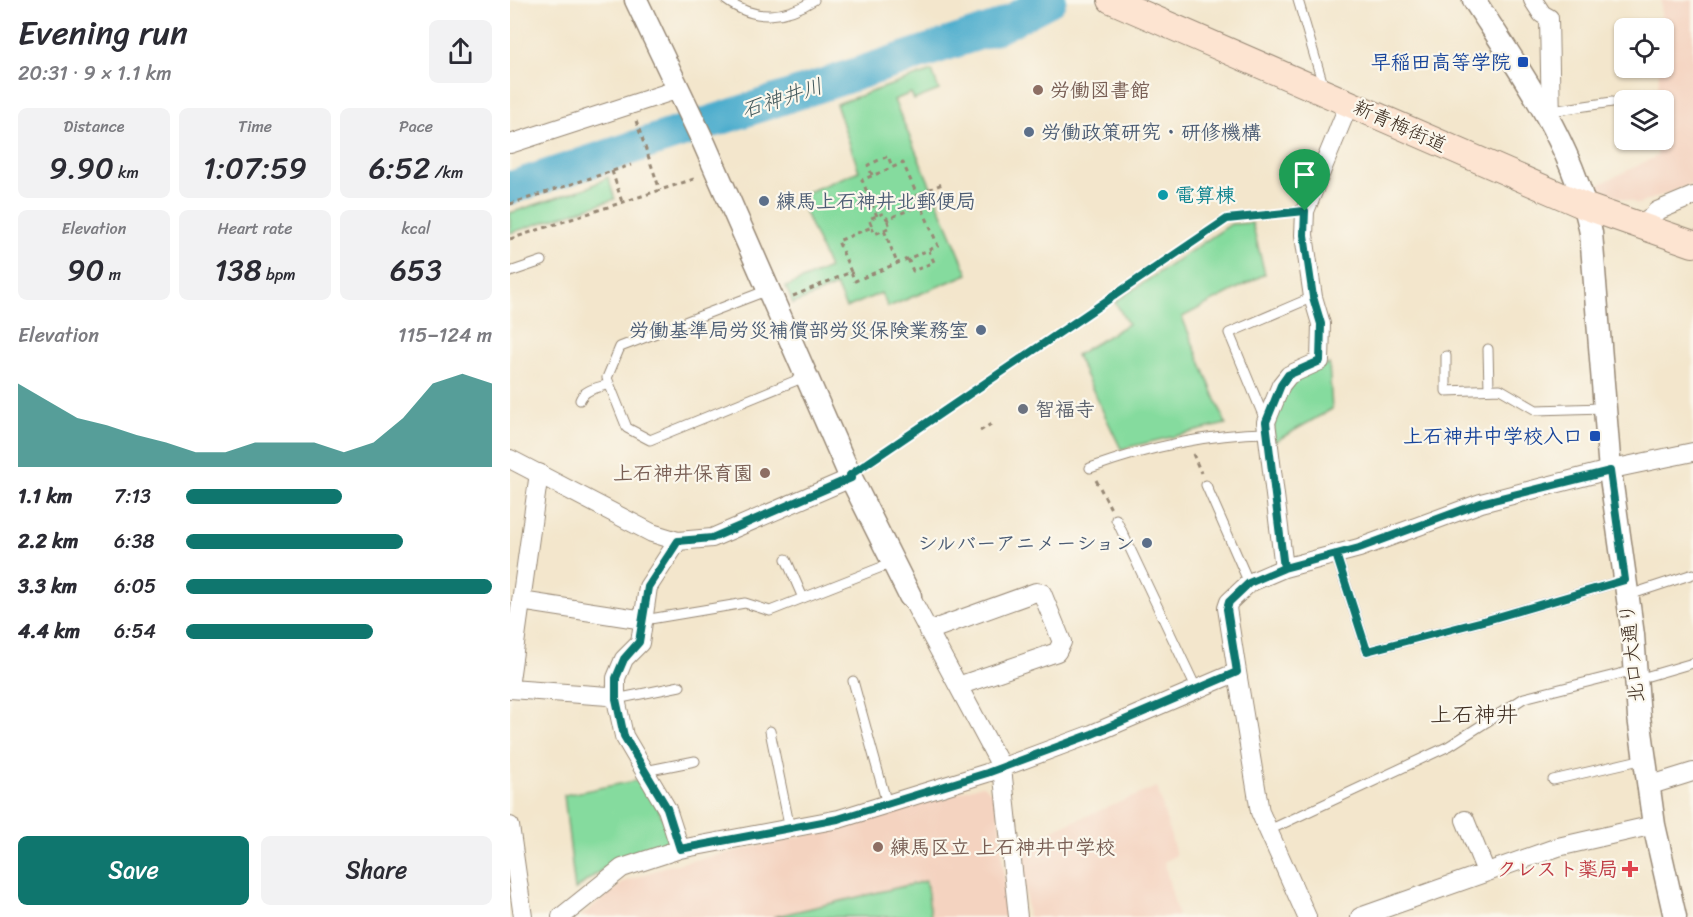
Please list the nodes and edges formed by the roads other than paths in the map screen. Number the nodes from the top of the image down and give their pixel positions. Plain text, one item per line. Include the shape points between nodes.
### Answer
1 (636, 0) edge
2 (726, 0) edge
3 (814, 0) edge
4 (1298, 0) edge
5 (1474, 0) edge
6 (1533, 0) edge
7 (1117, 3) edge
8 (1549, 9) edge
9 (679, 89) junction
10 (1324, 93) junction
11 (1612, 102) dead end
12 (1349, 104) junction
13 (1551, 117) junction
14 (510, 144) edge
15 (1693, 196) edge
16 (1587, 207) junction
17 (1641, 228) junction
18 (1693, 244) edge
19 (542, 261) dead end
20 (510, 272) edge
21 (772, 297) junction
22 (1313, 297) junction
23 (1488, 349) dead end
24 (1446, 356) dead end
25 (807, 376) junction
26 (609, 384) junction
27 (1489, 389) junction
28 (580, 400) dead end
29 (1604, 408) junction
30 (1266, 428) junction
31 (1693, 452) edge
32 (510, 459) edge
33 (1090, 468) road end
34 (1610, 471) junction
35 (539, 473) junction
36 (851, 476) junction
37 (1206, 484) road end
38 (1116, 519) road end
39 (678, 541) junction
40 (1336, 554) junction
41 (786, 559) dead end
42 (894, 562) junction
43 (1284, 568) junction
44 (1693, 574) edge
45 (1249, 583) junction
46 (1626, 588) junction
47 (910, 596) joint
48 (803, 598) junction
49 (521, 601) junction
50 (644, 620) junction
51 (928, 631) junction
52 (1693, 663) edge
53 (1237, 672) junction
54 (1636, 675) junction
55 (510, 680) edge
56 (853, 681) dead end
57 (680, 686) dead end
58 (958, 686) junction
59 (1196, 688) junction
60 (510, 689) edge
61 (616, 699) junction
62 (770, 731) dead end
63 (1644, 759) junction
64 (695, 761) dead end
65 (1002, 768) junction
66 (645, 771) junction
67 (1693, 772) edge
68 (1553, 780) dead end
69 (1648, 786) junction
70 (887, 804) junction
71 (1466, 820) dead end
72 (1654, 825) junction
73 (510, 826) edge
74 (790, 829) junction
75 (1267, 831) junction
76 (680, 849) junction
77 (1486, 872) junction
78 (523, 917) edge
79 (561, 917) edge
80 (1018, 917) edge
81 (1307, 917) edge
82 (1360, 917) edge
83 (1675, 917) edge

1 - 9 street
2 - 3 lane via 735,7 767,17 791,14
4 - 10 lane
5 - 13 street, 北口大通り
6 - 8 street via 1542,14
7 - 10 main road, 新青梅街道
8 - 13 street
9 - 14 street
9 - 21 street
10 - 12 main road, 新青梅街道
11 - 13 lane
12 - 16 main road, 新青梅街道
12 - 22 street via 1305,211 1304,235
13 - 16 street, 北口大通り
15 - 17 street via 1657,211
16 - 17 main road, 新青梅街道
16 - 29 street, 北口大通り
17 - 18 main road, 新青梅街道
19 - 20 lane
21 - 25 street
21 - 26 lane via 620,347 607,378
22 - 30 street via 1321,324 1320,361 1288,375
22 - 30 lane via 1229,333
23 - 27 lane
24 - 27 lane via 1446,391
25 - 26 lane via 650,440 627,428
25 - 36 street
26 - 28 lane via 582,394
27 - 29 lane via 1500,389 1536,410
29 - 34 street, 北口大通り
30 - 33 lane via 1187,442
30 - 43 street
31 - 34 street
32 - 35 street
34 - 40 street via 1481,503
34 - 46 street, 北口大通り
35 - 39 street via 652,533
35 - 49 street
36 - 39 street via 712,538
36 - 42 street
37 - 45 lane
38 - 59 lane
39 - 50 street via 648,587
40 - 43 street
40 - 46 lane via 1367,651
41 - 48 lane
42 - 47 street
42 - 48 lane
43 - 45 street
44 - 46 lane
45 - 53 street via 1227,609
46 - 54 street, 北口大通り
47 - 51 street
48 - 50 lane via 770,611 745,603
49 - 50 street
49 - 55 street
50 - 61 street via 639,642 624,659 616,678
51 - 58 street
51 - 58 street via 1042,593 1062,642 1057,652
52 - 54 lane
53 - 59 street
53 - 75 street via 1260,812
54 - 63 street, 北口大通り
54 - 75 lane via 1524,698 1449,746
56 - 70 lane
57 - 61 lane
58 - 65 street
59 - 65 street
60 - 61 street
61 - 66 street via 624,736
62 - 74 lane
63 - 68 lane
63 - 69 street, 北口大通り
64 - 66 lane
65 - 70 street
65 - 80 street
66 - 76 street via 667,808
67 - 69 street
69 - 72 street, 北口大通り
70 - 74 street
71 - 77 street
72 - 77 street via 1558,847
72 - 83 street, 北口大通り
73 - 78 street
74 - 76 street
75 - 81 street
76 - 79 street via 622,868
77 - 82 street

